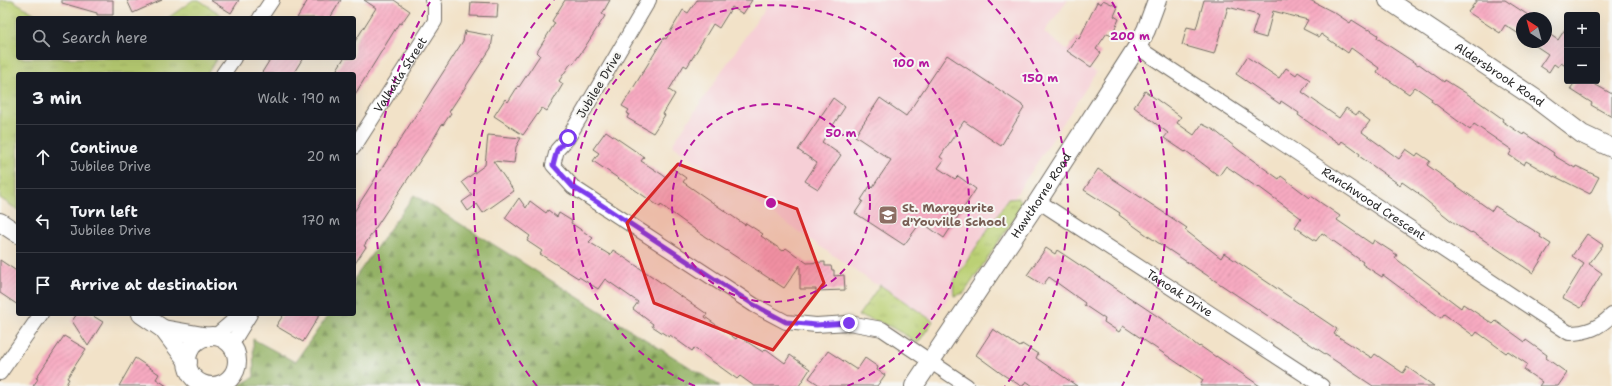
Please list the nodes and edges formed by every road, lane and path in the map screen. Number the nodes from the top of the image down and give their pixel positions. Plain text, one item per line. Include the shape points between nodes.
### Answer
1 (272, 0) edge
2 (432, 0) edge
3 (649, 0) edge
4 (1157, 0) edge
5 (1388, 0) edge
6 (261, 16) edge
7 (1137, 47) junction
8 (233, 60) edge
9 (225, 72) edge
10 (356, 144) edge
11 (1612, 148) edge
12 (1038, 201) junction
13 (0, 222) edge
14 (16, 233) edge
15 (1612, 315) edge
16 (40, 316) edge
17 (143, 316) edge
18 (238, 316) edge
19 (249, 316) edge
20 (163, 329) junction
21 (212, 337) junction
22 (231, 345) junction
23 (931, 362) junction
24 (188, 365) junction
25 (0, 373) edge
26 (185, 386) edge
27 (212, 386) edge
28 (914, 386) edge
29 (967, 386) edge
30 (1322, 386) edge

1 - 6 street
2 - 10 street, Valhalla Street via 435,5 435,21
3 - 23 street, Jubilee Drive via 568,138 557,150 553,165 573,187 754,305 780,319 816,325 849,323 882,330
4 - 7 street, Hawthorne Road
5 - 11 street, Aldersbrook Road via 1536,99 1582,134
7 - 12 street, Hawthorne Road
7 - 15 street, Ranchwood Crescent via 1569,333 1593,330
8 - 9 street
12 - 23 street, Hawthorne Road
12 - 30 street, Tanoak Drive
13 - 14 street
16 - 25 street
17 - 20 street
18 - 21 street
19 - 22 street
20 - 21 street
20 - 24 street
21 - 22 street via 225,340
21 - 24 street via 203,338 192,348
22 - 27 street via 237,359 235,371 227,381
23 - 28 street, Hawthorne Road
23 - 29 street
24 - 26 street
24 - 27 street via 197,381

